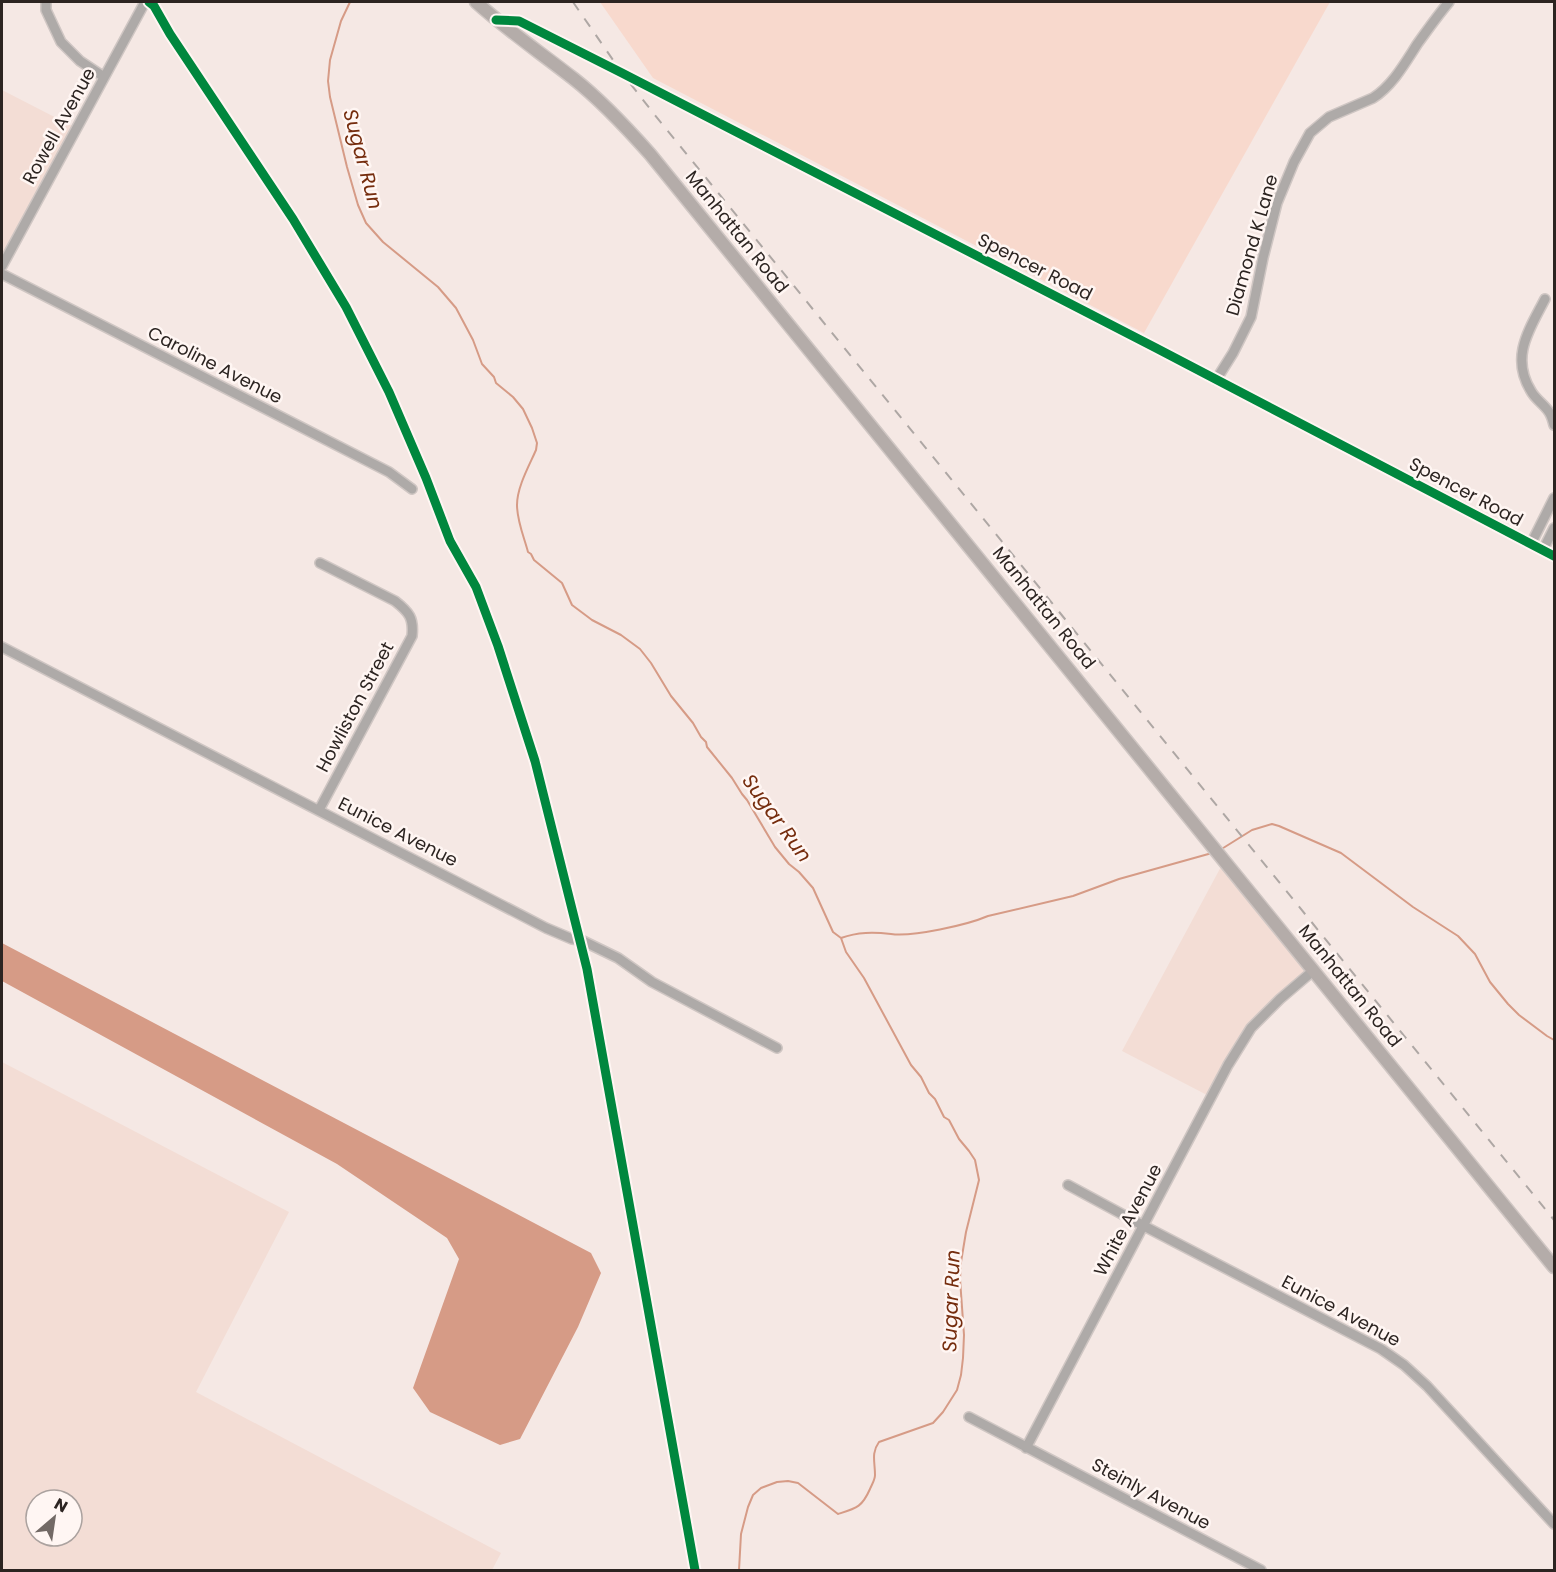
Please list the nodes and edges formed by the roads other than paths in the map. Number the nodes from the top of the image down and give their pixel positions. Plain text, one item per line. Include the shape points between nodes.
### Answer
1 (46, 2) edge
2 (145, 2) edge
3 (476, 2) edge
4 (1449, 2) edge
5 (496, 20) junction
6 (104, 77) junction
7 (2, 266) edge
8 (2, 274) edge
9 (1545, 299) dead end
10 (1216, 380) junction
11 (1552, 412) edge
12 (1554, 425) edge
13 (412, 489) dead end
14 (1554, 498) edge
15 (1554, 528) edge
16 (1531, 544) junction
17 (1543, 550) junction
18 (1554, 556) edge
19 (320, 563) dead end
20 (2, 647) edge
21 (319, 810) junction
22 (1314, 970) junction
23 (777, 1048) dead end
24 (1068, 1185) dead end
25 (1144, 1226) junction
26 (1554, 1267) edge
27 (969, 1417) dead end
28 (1026, 1448) junction
29 (1554, 1524) edge
30 (1261, 1570) edge

1 - 6 street via 61,42
2 - 6 street, Rowell Avenue
3 - 5 main road, Manhattan Road
4 - 10 street, Diamond K Lane via 1395,78 1379,94 1329,117 1310,133 1277,203 1251,317
5 - 10 street, Spencer Road via 519,21
5 - 22 main road, Manhattan Road via 576,80 650,154
6 - 7 street, Rowell Avenue
8 - 13 street, Caroline Avenue via 389,472
9 - 11 street via 1521,351 1531,392
10 - 16 street, Spencer Road
11 - 12 street
14 - 16 street
15 - 17 street
16 - 17 street, Spencer Road
17 - 18 street, Spencer Road
19 - 21 street, Howliston Street via 395,601 411,617 412,636
20 - 21 street, Eunice Avenue
21 - 23 street, Eunice Avenue via 546,928 618,958 652,982
22 - 25 street, White Avenue via 1251,1029 1228,1065
22 - 26 main road, Manhattan Road
24 - 25 street, Eunice Avenue
25 - 28 street, White Avenue
25 - 29 street, Eunice Avenue via 1381,1349 1404,1365
27 - 28 street
28 - 30 street, Steinly Avenue

